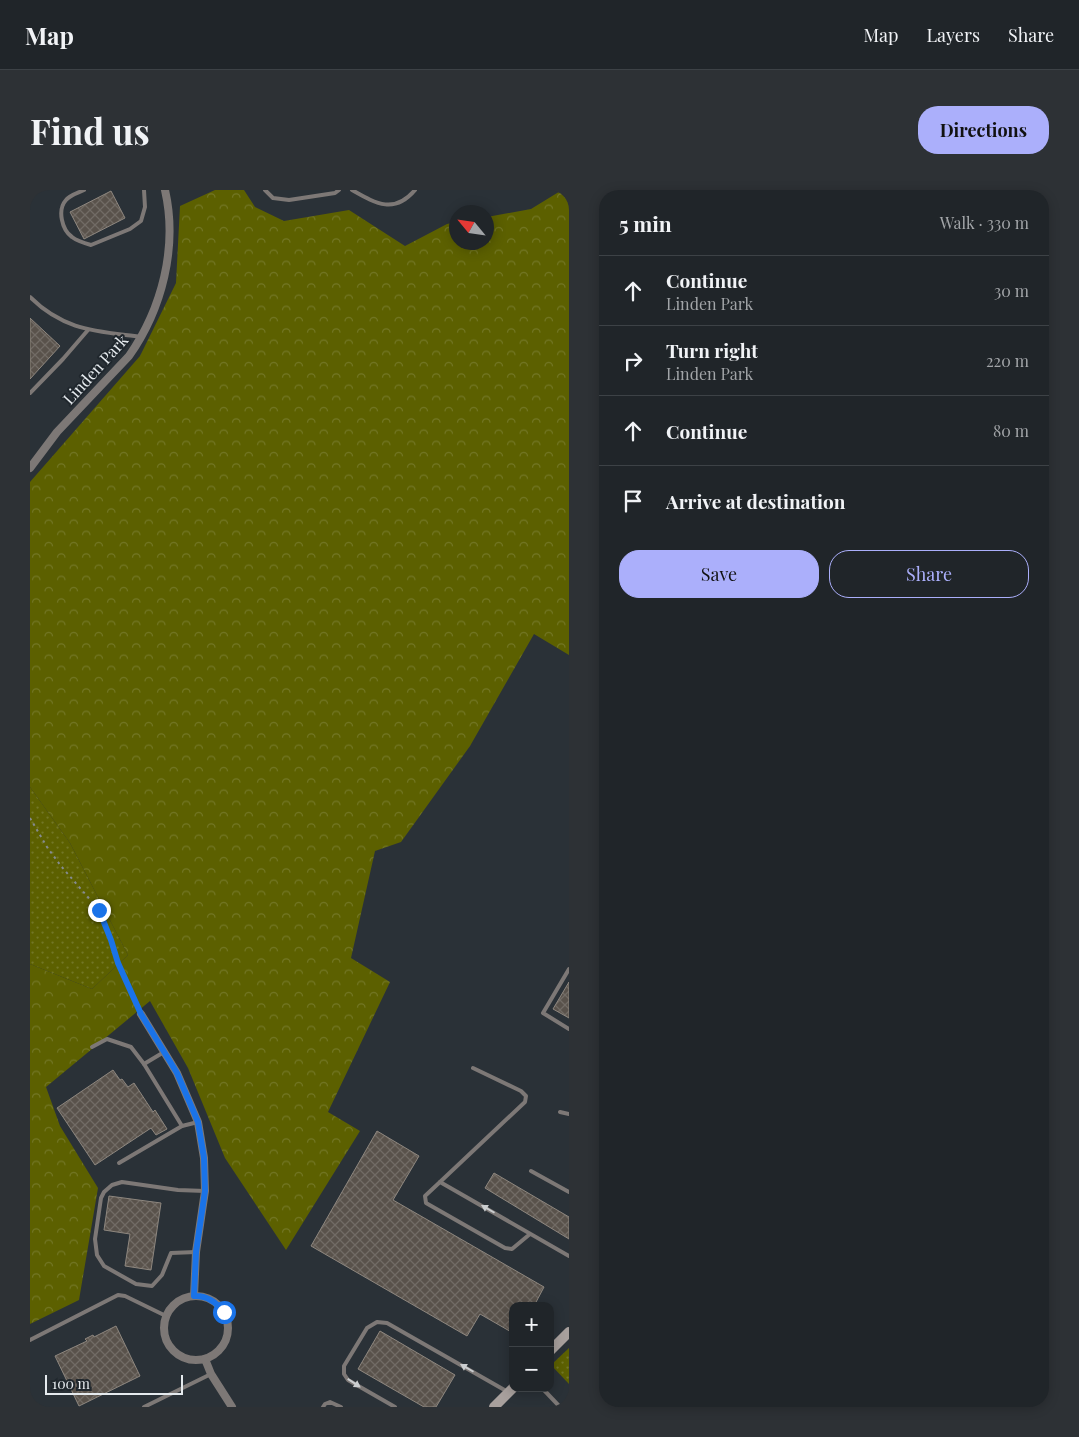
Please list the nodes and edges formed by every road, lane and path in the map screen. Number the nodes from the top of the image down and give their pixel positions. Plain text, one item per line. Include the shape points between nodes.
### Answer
1 (84, 190) edge
2 (144, 190) edge
3 (165, 190) edge
4 (264, 190) edge
5 (339, 190) edge
6 (352, 190) edge
7 (415, 190) edge
8 (30, 298) edge
9 (88, 330) junction
10 (141, 338) junction
11 (30, 393) edge
12 (30, 468) edge
13 (30, 818) edge
14 (569, 969) edge
15 (141, 1014) joint
16 (569, 1028) edge
17 (92, 1047) dead end
18 (164, 1051) junction
19 (144, 1064) junction
20 (473, 1068) dead end
21 (560, 1112) dead end
22 (569, 1114) edge
23 (198, 1122) junction
24 (182, 1126) junction
25 (119, 1163) dead end
26 (531, 1171) dead end
27 (440, 1182) junction
28 (205, 1191) junction
29 (569, 1192) edge
30 (530, 1234) junction
31 (196, 1252) junction
32 (569, 1256) edge
33 (194, 1296) junction
34 (166, 1316) junction
35 (569, 1332) edge
36 (30, 1340) edge
37 (554, 1347) edge
38 (205, 1359) junction
39 (210, 1374) junction
40 (509, 1389) edge
41 (509, 1392) edge
42 (546, 1392) edge
43 (144, 1407) edge
44 (232, 1407) edge
45 (323, 1407) edge
46 (341, 1407) edge
47 (395, 1407) edge
48 (494, 1407) edge
49 (560, 1407) edge

1 - 2 lane via 65,201 61,212 68,234 91,244 130,229 141,221
3 - 10 street, Linden Park via 169,206 169,245 165,277 154,313
4 - 5 lane via 272,198 290,200
6 - 7 lane via 389,205 407,198
8 - 9 lane via 52,316
9 - 10 lane
9 - 11 lane
10 - 12 street, Linden Park via 129,356 57,432
13 - 15 path via 47,847 99,910
14 - 16 lane via 543,1013
15 - 18 street
17 - 19 lane via 107,1039 131,1047
18 - 19 lane
18 - 23 street
19 - 24 lane
20 - 27 lane via 521,1091 526,1096 525,1102
21 - 22 lane
23 - 24 lane
23 - 28 street
24 - 25 lane
26 - 29 lane
30 -> 27 lane
27 - 30 lane via 425,1196 426,1203 505,1248 512,1249
28 - 31 street
28 - 31 lane via 122,1182 112,1185 101,1198 95,1239 97,1255 104,1266 136,1284 152,1286 162,1275 171,1254
30 - 32 lane
31 - 33 street
33 - 34 street via 176,1302
33 - 38 street via 208,1298 217,1304 228,1321 225,1342
34 - 36 lane via 118,1295
34 - 38 street via 166,1342 173,1351 191,1360
35 - 37 main road
38 - 39 street
39 - 43 lane
39 - 44 street
40 -> 47 lane via 386,1322 376,1322 367,1328 344,1366 344,1374 348,1380
41 - 48 main road
42 - 49 lane
45 - 46 lane via 330,1402

